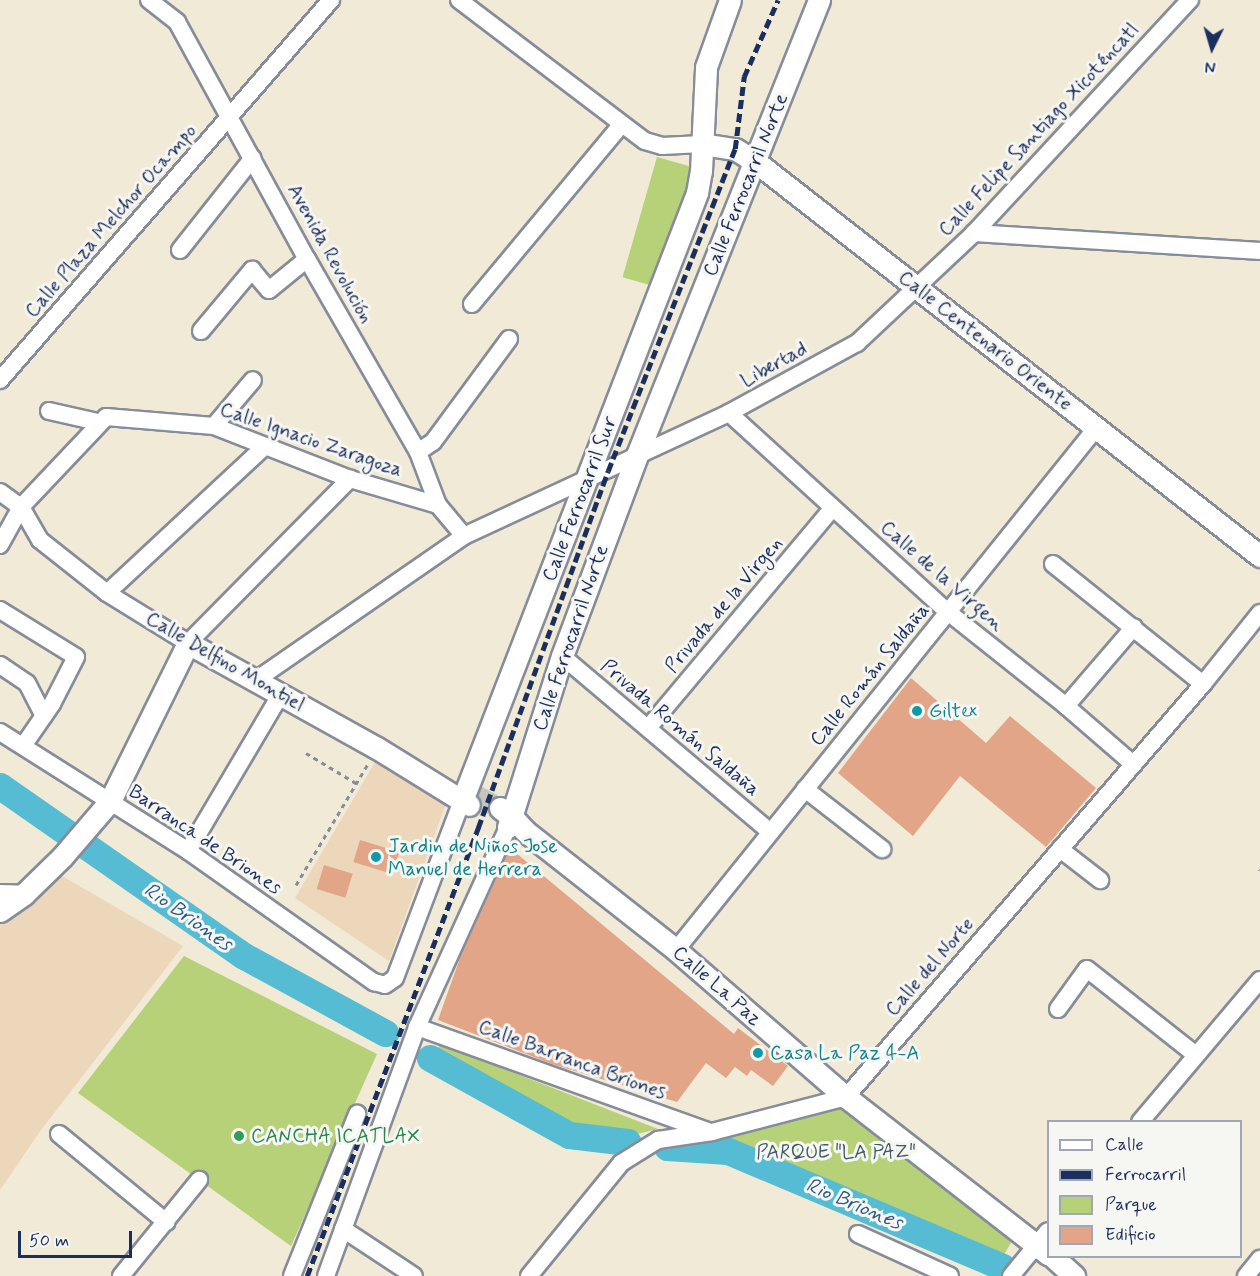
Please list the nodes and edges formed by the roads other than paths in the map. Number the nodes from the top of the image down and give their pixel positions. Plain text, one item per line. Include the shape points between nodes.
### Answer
1 (149, 0) edge
2 (331, 0) edge
3 (459, 0) edge
4 (730, 0) edge
5 (819, 0) edge
6 (1190, 0) edge
7 (230, 116) junction
8 (622, 124) junction
9 (702, 144) junction
10 (253, 158) junction
11 (756, 162) junction
12 (974, 233) junction
13 (180, 250) dead end
14 (1260, 251) edge
15 (307, 259) junction
16 (916, 287) junction
17 (472, 304) dead end
18 (201, 331) dead end
19 (509, 339) dead end
20 (0, 380) edge
21 (253, 380) dead end
22 (49, 411) dead end
23 (729, 414) junction
24 (98, 422) junction
25 (214, 426) junction
26 (1097, 427) junction
27 (265, 446) junction
28 (418, 452) junction
29 (637, 455) junction
30 (350, 479) junction
31 (587, 481) junction
32 (0, 492) edge
33 (438, 505) junction
34 (21, 507) junction
35 (832, 509) junction
36 (464, 536) junction
37 (0, 545) edge
38 (1260, 556) edge
39 (1053, 564) dead end
40 (107, 594) junction
41 (0, 610) edge
42 (948, 612) junction
43 (1260, 613) edge
44 (1134, 627) junction
45 (188, 644) junction
46 (562, 656) junction
47 (0, 665) edge
48 (256, 680) junction
49 (1203, 684) junction
50 (281, 694) junction
51 (1066, 706) junction
52 (44, 716) junction
53 (648, 728) junction
54 (0, 732) edge
55 (23, 747) junction
56 (1133, 764) junction
57 (805, 789) junction
58 (465, 797) junction
59 (110, 801) junction
60 (508, 820) junction
61 (770, 832) junction
62 (882, 849) dead end
63 (1060, 849) junction
64 (188, 851) junction
65 (1100, 880) dead end
66 (0, 893) edge
67 (24, 894) junction
68 (0, 911) edge
69 (676, 950) junction
70 (1260, 980) edge
71 (385, 985) joint
72 (1058, 1009) dead end
73 (417, 1027) junction
74 (1196, 1055) junction
75 (846, 1097) junction
76 (357, 1114) dead end
77 (1142, 1120) edge
78 (712, 1132) junction
79 (59, 1134) dead end
80 (199, 1179) dead end
81 (166, 1222) junction
82 (344, 1229) junction
83 (858, 1234) dead end
84 (1047, 1246) edge
85 (1058, 1258) edge
86 (1260, 1259) edge
87 (121, 1276) edge
88 (292, 1276) edge
89 (326, 1276) edge
90 (414, 1276) edge
91 (529, 1276) edge
92 (950, 1276) edge
93 (1011, 1276) edge
94 (1074, 1276) edge
95 (1246, 1276) edge

1 - 7 street, Avenida Revolución via 177,22
2 - 7 street, Calle Plaza Melchor Ocampo
3 - 8 street
4 - 9 main road, Calle Ferrocarril Sur via 705,67
5 - 11 main road, Calle Ferrocarril Norte
6 - 12 street, Calle Felipe Santiago Xicoténcatl
7 - 10 street, Avenida Revolución
7 - 20 street, Calle Plaza Melchor Ocampo
8 - 9 street via 645,141 662,146
8 - 17 street
9 - 11 main road, Calle Centenario Oriente via 735,149
9 - 31 main road, Calle Ferrocarril Sur via 697,194
10 - 13 street
10 - 15 street, Avenida Revolución
11 - 16 main road, Calle Centenario Oriente
11 - 29 main road, Calle Ferrocarril Norte
12 - 14 street
12 - 16 street, Calle Felipe Santiago Xicoténcatl
15 - 18 street via 269,290 252,270
15 - 28 street, Avenida Revolución
16 - 23 street, Libertad via 857,343
16 - 26 main road, Calle Centenario Oriente
19 - 28 street via 433,442
21 - 25 street
22 - 24 street, Calle Ignacio Zaragoza
23 - 29 street, Libertad
23 - 35 street, Calle de la Virgen
24 - 25 street, Calle Ignacio Zaragoza via 106,417
24 - 34 street
25 - 27 street, Calle Ignacio Zaragoza
26 - 38 main road, Calle Centenario Oriente
26 - 42 street, Calle Román Saldaña
27 - 30 street, Calle Ignacio Zaragoza
27 - 40 street
28 - 33 street, Avenida Revolución
29 - 31 street
29 - 46 main road, Calle Ferrocarril Norte
30 - 33 street, Calle Ignacio Zaragoza
30 - 45 street
31 - 36 street
31 - 58 main road, Calle Ferrocarril Sur
32 - 34 street, Calle Delfino Montiel
33 - 36 street, Avenida Revolución
34 - 37 street
34 - 40 street, Calle Delfino Montiel via 40,540
35 - 42 street, Calle de la Virgen
35 - 53 street, Privada de la Virgen
36 - 48 street
39 - 44 street
40 - 45 street, Calle Delfino Montiel
41 - 52 street via 75,657
42 - 51 street, Calle de la Virgen
42 - 57 street, Calle Román Saldaña
43 - 49 street, Calle del Norte
44 - 49 street
44 - 51 street
45 - 48 main road, Calle Delfino Montiel
45 - 59 main road
46 - 53 street, Privada Román Saldaña
46 - 60 main road, Calle Ferrocarril Norte
47 - 52 street via 27,682
48 - 50 main road, Calle Delfino Montiel
49 - 56 street, Calle del Norte
50 - 58 main road, Calle Delfino Montiel
50 - 64 street
51 - 56 street, Calle de la Virgen
52 - 55 street
53 - 61 street, Privada Román Saldaña
54 - 55 street, Barranca de Briones
55 - 59 street, Barranca de Briones
56 - 63 street, Calle del Norte
57 - 61 street, Calle Román Saldaña
57 - 62 street
58 - 71 street, Calle Ferrocarril Sur via 395,978
59 - 64 street, Barranca de Briones
59 - 67 main road
60 - 69 main road, Calle La Paz
60 - 73 street, Calle Ferrocarril Norte
61 - 69 street, Calle Román Saldaña
63 - 65 street
63 - 75 street, Calle del Norte
64 - 71 street, Barranca de Briones via 374,982
66 - 67 street
67 - 68 main road
69 - 75 main road, Calle La Paz
70 - 74 street
72 - 74 street via 1087,969
73 - 78 street, Calle Barranca Briones
73 - 82 street, Calle Ferrocarril Norte
74 - 77 street
75 - 78 street
75 - 84 main road, Calle La Paz
76 - 88 street
78 - 91 street via 658,1140 621,1163
79 - 81 street
80 - 81 street
81 - 87 street
82 - 89 street, Calle Ferrocarril Norte
82 - 90 street
83 - 92 street
84 - 93 street
85 - 94 main road, Calle La Paz
86 - 95 street

